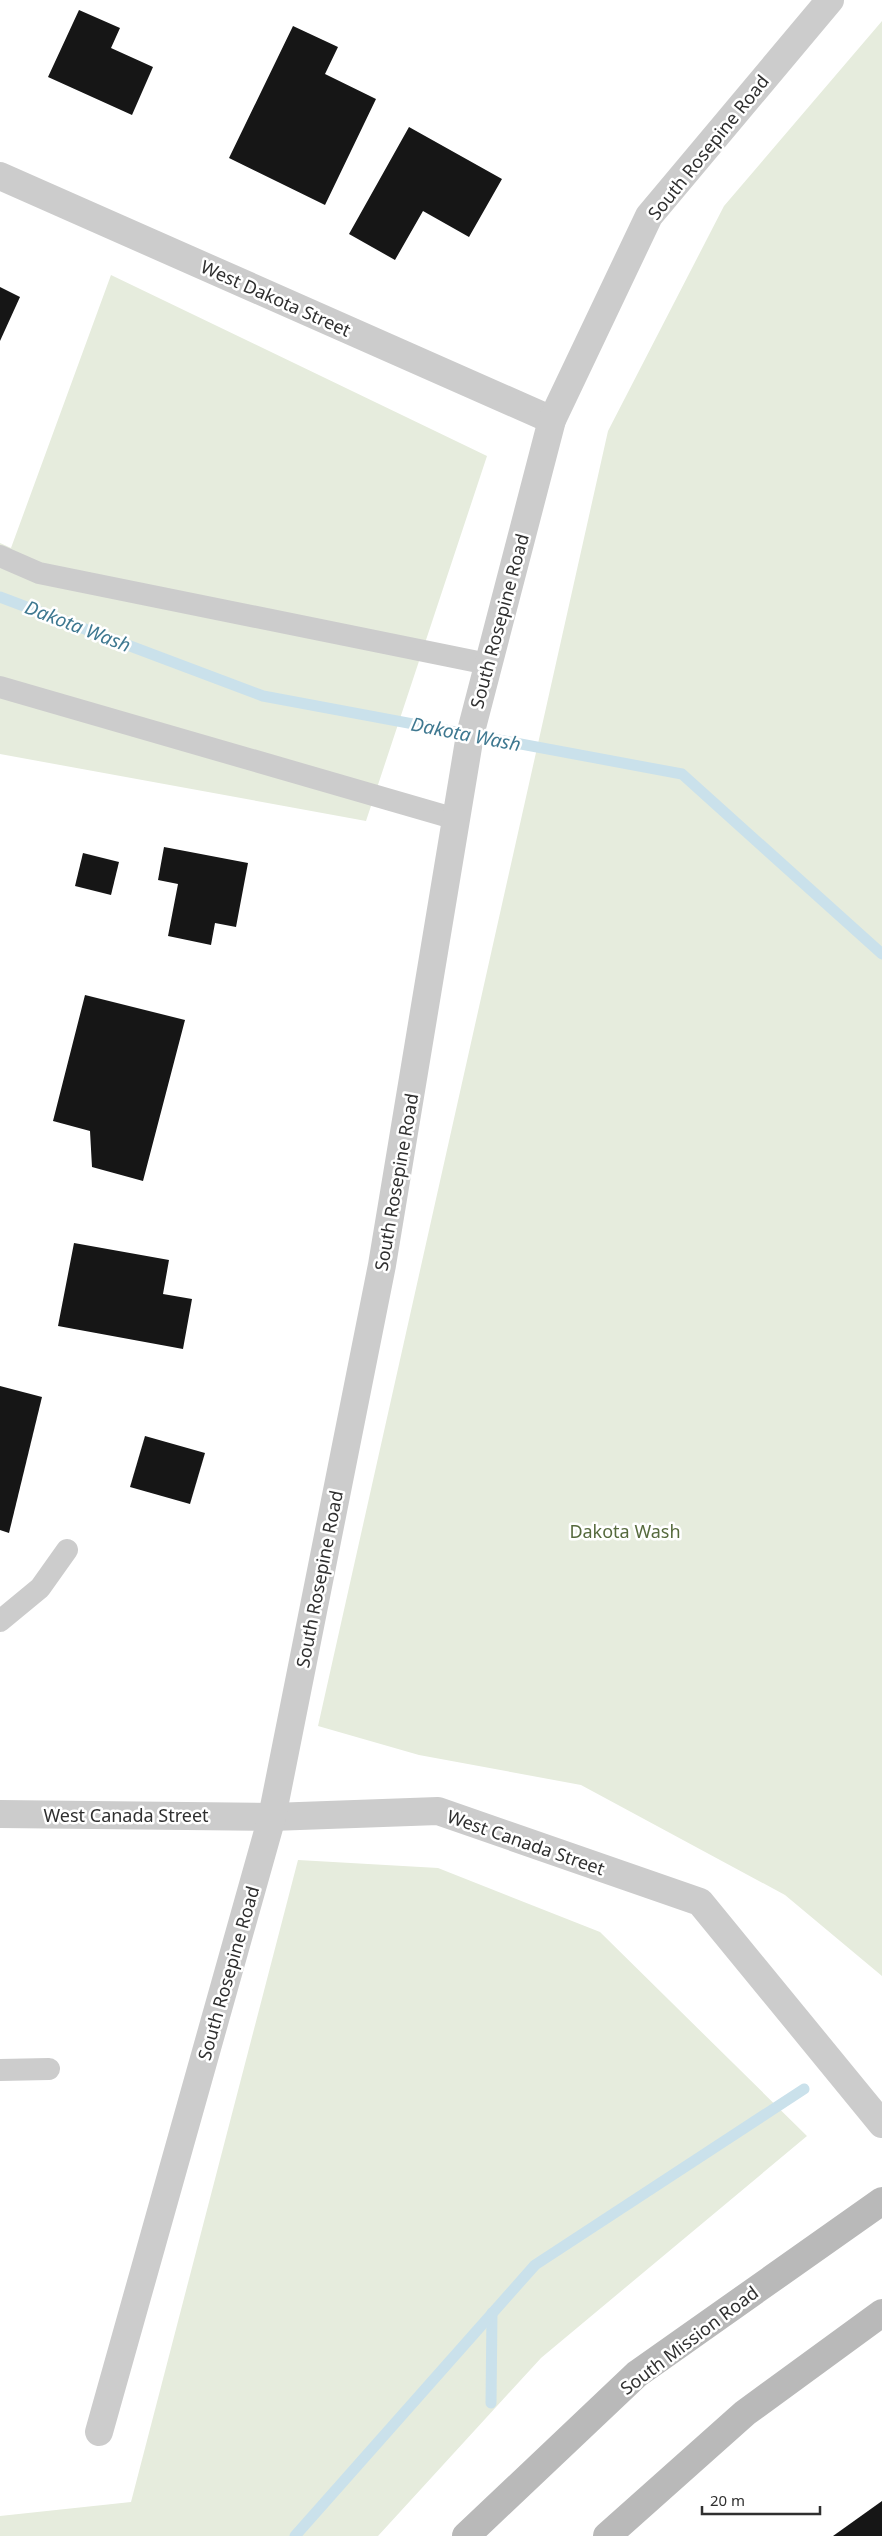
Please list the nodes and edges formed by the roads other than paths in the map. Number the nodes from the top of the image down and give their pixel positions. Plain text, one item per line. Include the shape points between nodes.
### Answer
1 (830, 0) edge
2 (0, 176) edge
3 (552, 420) junction
4 (0, 556) edge
5 (488, 664) junction
6 (0, 687) edge
7 (456, 819) junction
8 (67, 1550) dead end
9 (0, 1621) edge
10 (0, 1814) edge
11 (272, 1817) junction
12 (49, 2069) dead end
13 (0, 2070) edge
14 (882, 2124) edge
15 (882, 2201) edge
16 (882, 2313) edge
17 (99, 2432) dead end
18 (615, 2533) edge
19 (466, 2536) edge

1 - 3 street, South Rosepine Road via 649,216
2 - 3 street, West Dakota Street
3 - 5 street, South Rosepine Road
4 - 5 lane via 39,573
5 - 7 street, South Rosepine Road via 470,735
6 - 7 lane
7 - 11 street, South Rosepine Road via 382,1265
8 - 9 lane via 40,1588
10 - 11 street, West Canada Street
11 - 14 street, West Canada Street via 438,1811 700,1902
11 - 17 street, South Rosepine Road
12 - 13 lane
15 - 19 main road, South Mission Road via 637,2374
16 - 18 main road via 745,2414

